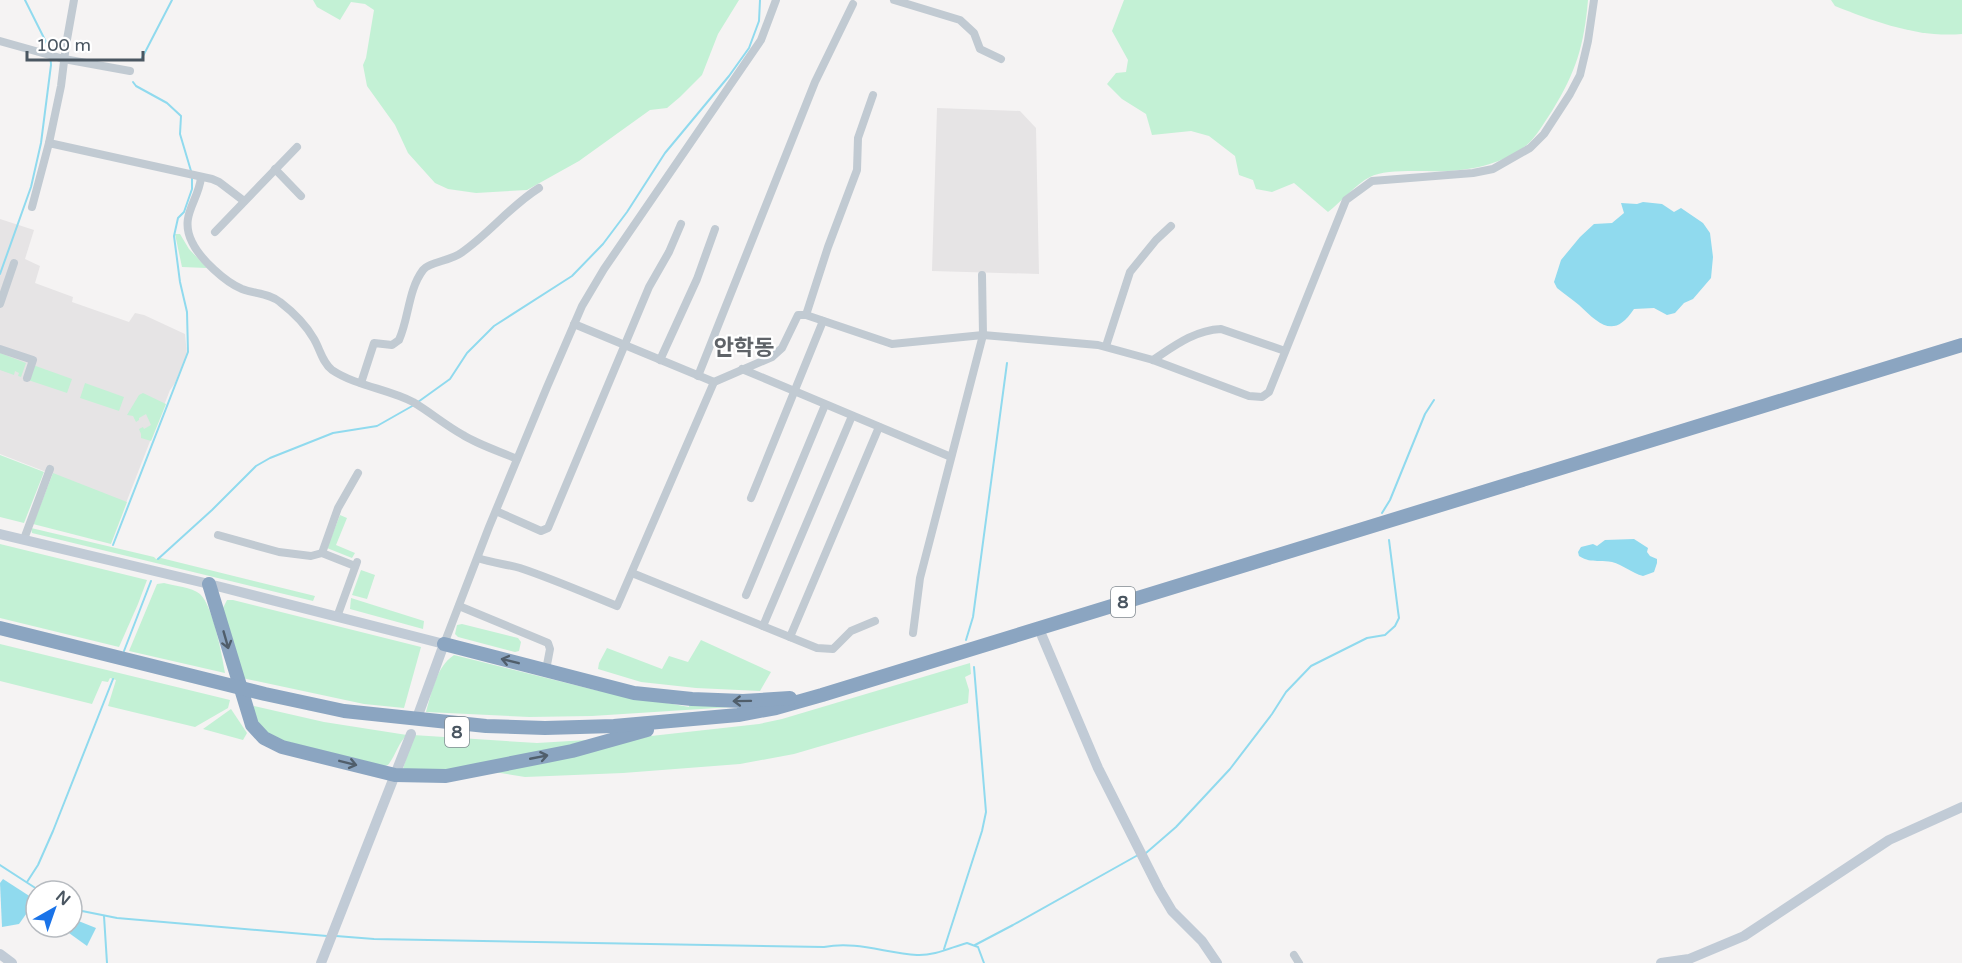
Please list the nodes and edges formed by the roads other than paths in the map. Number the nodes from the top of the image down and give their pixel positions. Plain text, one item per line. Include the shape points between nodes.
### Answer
1 (74, 0) edge
2 (776, 0) edge
3 (894, 0) edge
4 (1594, 0) edge
5 (853, 4) dead end
6 (0, 41) edge
7 (64, 59) junction
8 (1001, 59) dead end
9 (130, 72) dead end
10 (873, 95) dead end
11 (49, 143) junction
12 (297, 147) dead end
13 (275, 170) junction
14 (201, 177) junction
15 (539, 188) dead end
16 (301, 196) dead end
17 (244, 201) junction
18 (32, 207) dead end
19 (681, 224) dead end
20 (1171, 226) dead end
21 (715, 229) dead end
22 (214, 232) dead end
23 (14, 263) dead end
24 (5, 272) edge
25 (982, 275) dead end
26 (0, 304) edge
27 (806, 315) junction
28 (822, 321) junction
29 (574, 324) junction
30 (983, 335) junction
31 (624, 345) junction
32 (1962, 345) edge
33 (1106, 346) junction
34 (0, 349) edge
35 (1285, 351) junction
36 (1962, 354) edge
37 (660, 360) junction
38 (1153, 360) junction
39 (742, 369) junction
40 (698, 376) junction
41 (27, 378) dead end
42 (714, 382) junction
43 (361, 383) junction
44 (795, 392) junction
45 (825, 405) junction
46 (852, 416) junction
47 (879, 427) junction
48 (951, 457) junction
49 (517, 459) junction
50 (50, 469) dead end
51 (358, 473) dead end
52 (751, 498) dead end
53 (496, 511) junction
54 (0, 534) edge
55 (218, 535) dead end
56 (24, 540) junction
57 (322, 553) junction
58 (478, 558) junction
59 (632, 573) junction
60 (209, 584) junction
61 (746, 595) dead end
62 (459, 606) junction
63 (337, 617) junction
64 (875, 621) dead end
65 (763, 626) junction
66 (0, 628) edge
67 (913, 633) dead end
68 (1042, 636) junction
69 (0, 637) edge
70 (790, 637) junction
71 (444, 644) junction
72 (546, 670) junction
73 (226, 688) junction
74 (822, 695) junction
75 (267, 698) junction
76 (418, 715) dead end
77 (648, 730) junction
78 (411, 734) dead end
79 (395, 775) junction
80 (1962, 807) edge
81 (0, 954) edge
82 (1294, 955) dead end
83 (12, 963) edge
84 (321, 963) edge
85 (1217, 963) edge
86 (1299, 963) edge
87 (1661, 963) edge

1 - 7 street
2 - 29 street via 761,40 604,269
3 - 8 street via 960,20 974,33 980,49
4 - 35 street via 1580,75 1544,134 1530,148 1493,169 1372,181 1347,200
5 - 40 street via 815,82
6 - 7 street
7 - 9 street
7 - 11 street
10 - 27 street via 858,138 857,170
11 - 14 street
11 - 18 street
12 - 13 street
13 - 16 street
13 - 17 street
14 - 17 street via 219,182
14 - 43 street via 189,210 187,229 193,244 225,279 280,302 305,326 332,369
15 - 43 street via 462,253 425,268 399,340 392,345 374,343
17 - 22 street
19 - 31 street
20 - 33 street via 1130,272
21 - 37 street
23 - 24 street
24 - 26 street
25 - 30 street
27 - 28 street
27 - 39 street via 798,315 782,348 772,357
28 - 30 street via 892,344
28 - 44 street
29 - 31 street
29 - 49 street
30 - 33 street
30 - 48 street
31 - 37 street
31 - 53 street via 548,528 542,531
32 - 74 highway, 8
33 - 38 street
34 - 41 street via 33,360
35 - 38 street via 1211,329 1193,335
35 - 38 street via 1269,392 1262,397 1249,396
36 - 68 highway, 8
37 - 40 street
39 - 42 street
39 - 44 street
40 - 42 street
42 - 59 street
43 - 49 street via 415,404 465,436
44 - 45 street
44 - 52 street
45 - 46 street
45 - 61 street
46 - 47 street
46 - 65 street
47 - 48 street
47 - 70 street
48 - 67 street via 920,578
49 - 53 street
50 - 56 street
51 - 57 street via 338,508
53 - 58 street
54 - 56 street
55 - 57 street via 279,552 311,556
56 - 60 street
57 - 63 street via 356,564
58 - 59 street via 509,564 617,606
58 - 62 street
59 - 65 street
60 - 63 street
60 -> 79 highway via 246,711 264,738 282,747
62 - 71 street
62 - 72 street via 548,643
63 - 71 street
64 - 70 street via 851,631 833,649 817,648
65 - 70 street
66 - 73 highway, 8
68 - 77 highway, 8 via 779,714 738,723
68 - 85 street via 1098,768 1159,889 1172,911 1202,941
69 - 73 highway, 8
72 -> 71 highway
71 - 76 street
74 -> 72 highway via 743,701 692,699 634,693
73 - 75 highway, 8
74 - 75 highway, 8 via 738,715 545,728 377,715
75 - 77 highway, 8 via 344,719 486,735
79 -> 77 highway via 446,776 572,751
78 - 79 street
79 - 84 street
80 - 87 street via 1889,840 1744,936 1689,959
81 - 83 street
82 - 86 street

